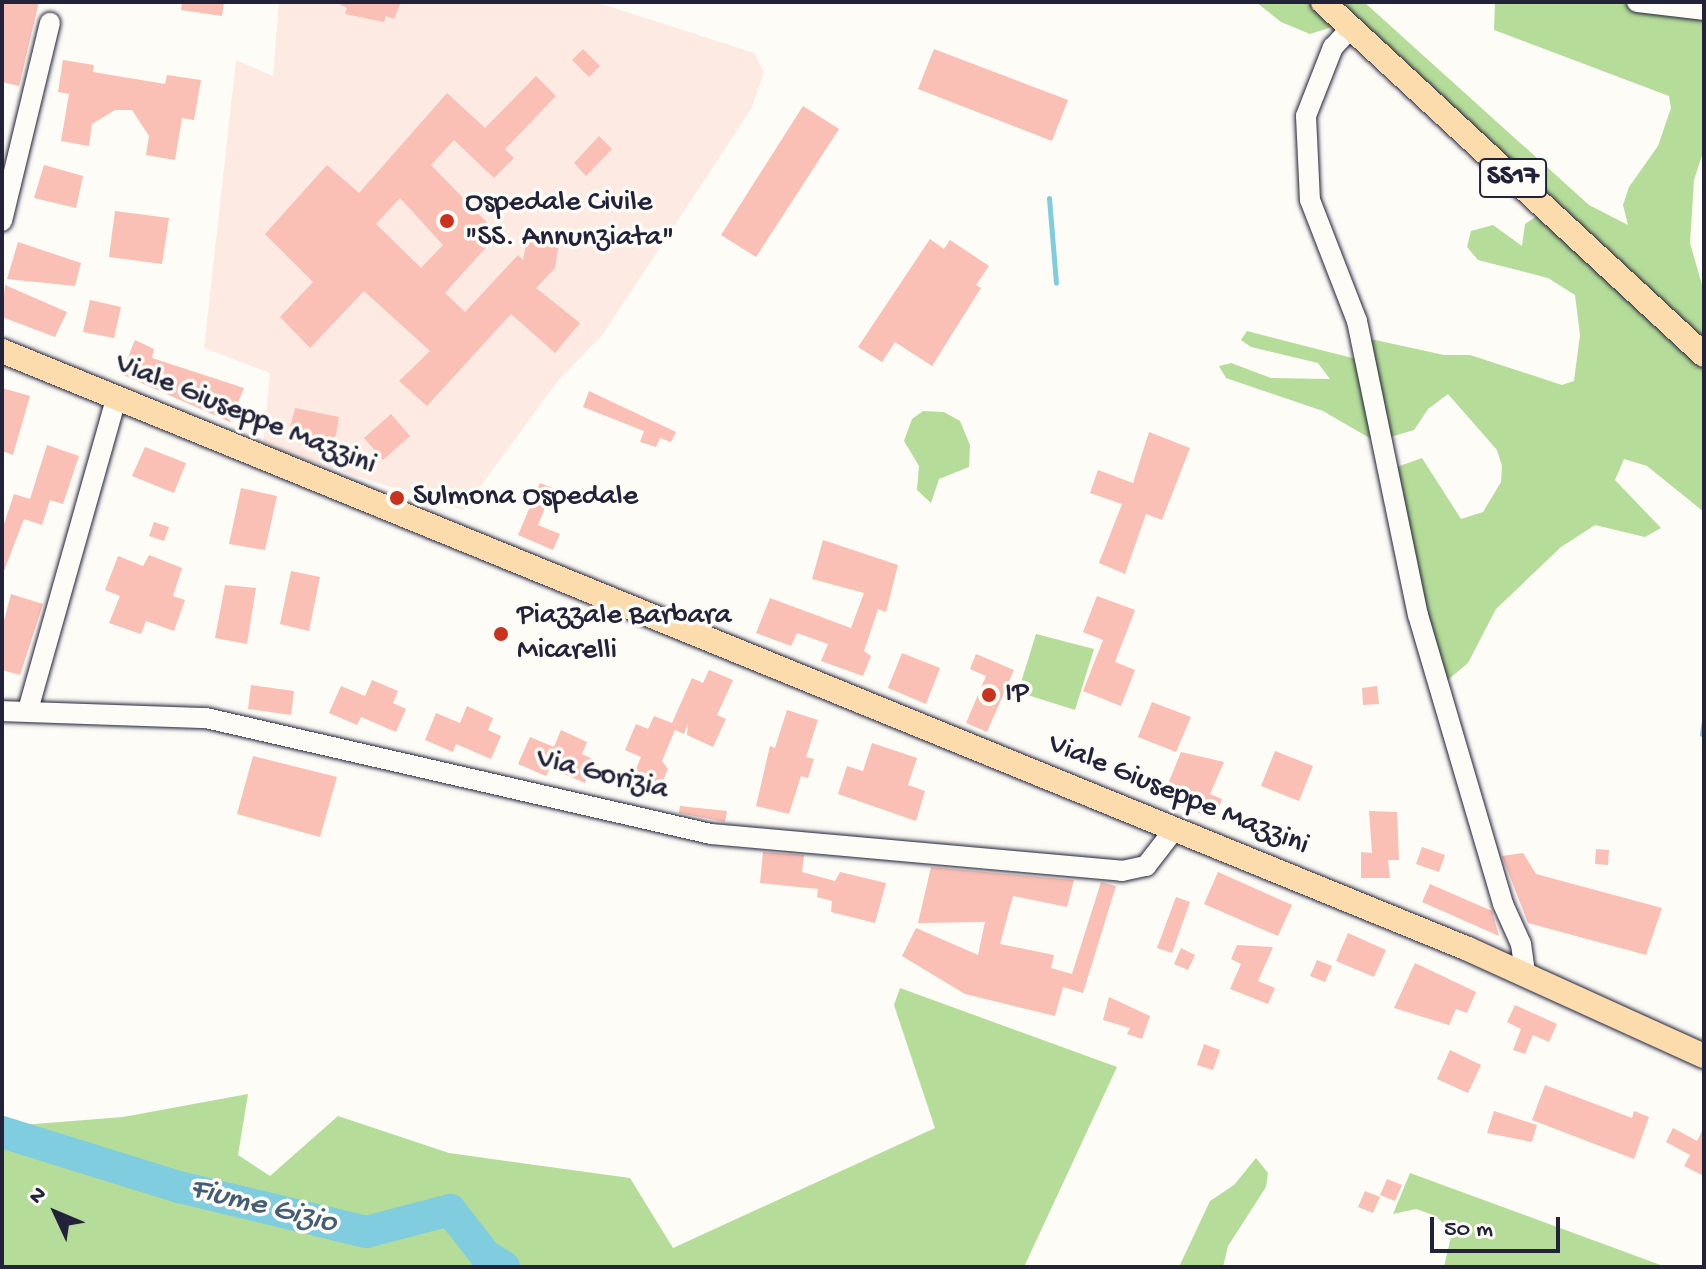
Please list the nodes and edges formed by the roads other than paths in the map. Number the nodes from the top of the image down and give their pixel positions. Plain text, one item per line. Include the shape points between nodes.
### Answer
1 (1323, 2) edge
2 (1637, 2) edge
3 (1695, 6) edge
4 (50, 23) dead end
5 (1351, 28) junction
6 (2, 221) edge
7 (2, 351) edge
8 (1704, 355) edge
9 (116, 398) junction
10 (28, 710) junction
11 (2, 711) edge
12 (1174, 830) junction
13 (1525, 973) junction
14 (1704, 1056) edge

1 - 5 main road, SS17
2 - 3 street
4 - 6 street
5 - 8 main road, SS17
5 - 13 street via 1333,47 1306,116 1310,200 1357,321 1418,615 1503,904 1521,944
7 - 9 main road, Viale Giuseppe Mazzini
9 - 10 street
9 - 12 main road, Viale Giuseppe Mazzini
10 - 11 street, Via Gorizia
10 - 12 street, Via Gorizia via 206,718 711,834 1109,872 1146,866
12 - 13 main road, Viale Giuseppe Mazzini
13 - 14 main road, Viale Giuseppe Mazzini

